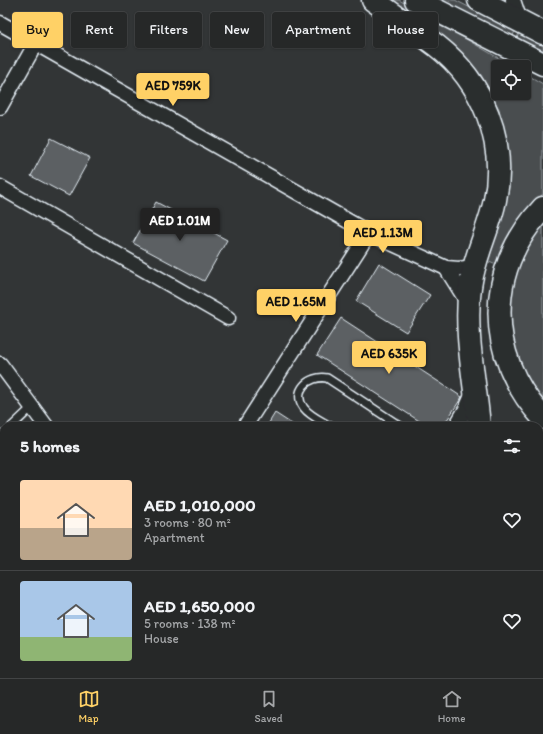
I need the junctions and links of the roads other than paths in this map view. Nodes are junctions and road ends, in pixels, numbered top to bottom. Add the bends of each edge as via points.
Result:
1 (373, 0) edge
2 (416, 0) edge
3 (479, 0) edge
4 (513, 0) edge
5 (440, 13) junction
6 (0, 23) edge
7 (533, 26) edge
8 (12, 30) edge
9 (33, 48) edge
10 (45, 48) edge
11 (510, 60) edge
12 (543, 64) edge
13 (531, 72) edge
14 (543, 79) edge
15 (0, 107) edge
16 (0, 187) edge
17 (543, 208) edge
18 (369, 233) junction
19 (473, 267) junction
20 (446, 268) junction
21 (469, 304) junction
22 (228, 318) dead end
23 (0, 364) edge
24 (475, 387) junction
25 (32, 407) junction
26 (543, 418) edge
27 (16, 422) edge
28 (43, 422) edge
29 (248, 422) edge
30 (324, 422) edge
31 (394, 422) edge
32 (458, 422) edge
33 (479, 422) edge

1 - 19 main road via 449,56 476,89 487,112 496,148 497,186 492,210
2 - 5 main road
3 - 7 main road
4 - 7 street
5 - 11 main road via 469,35
5 - 12 main road
6 - 8 street
9 - 15 street
10 - 18 street
13 - 14 main road
16 - 22 street
17 - 26 main road via 523,231 513,250 504,276 499,309 502,341 512,372 527,398
18 - 20 street
18 - 29 street
19 - 20 street
19 - 21 main road
20 - 21 street
21 - 24 main road
23 - 25 street
24 - 32 street
24 - 33 main road
25 - 27 lane
25 - 28 street
30 - 31 lane via 302,404 301,391 304,385 314,378 327,378

